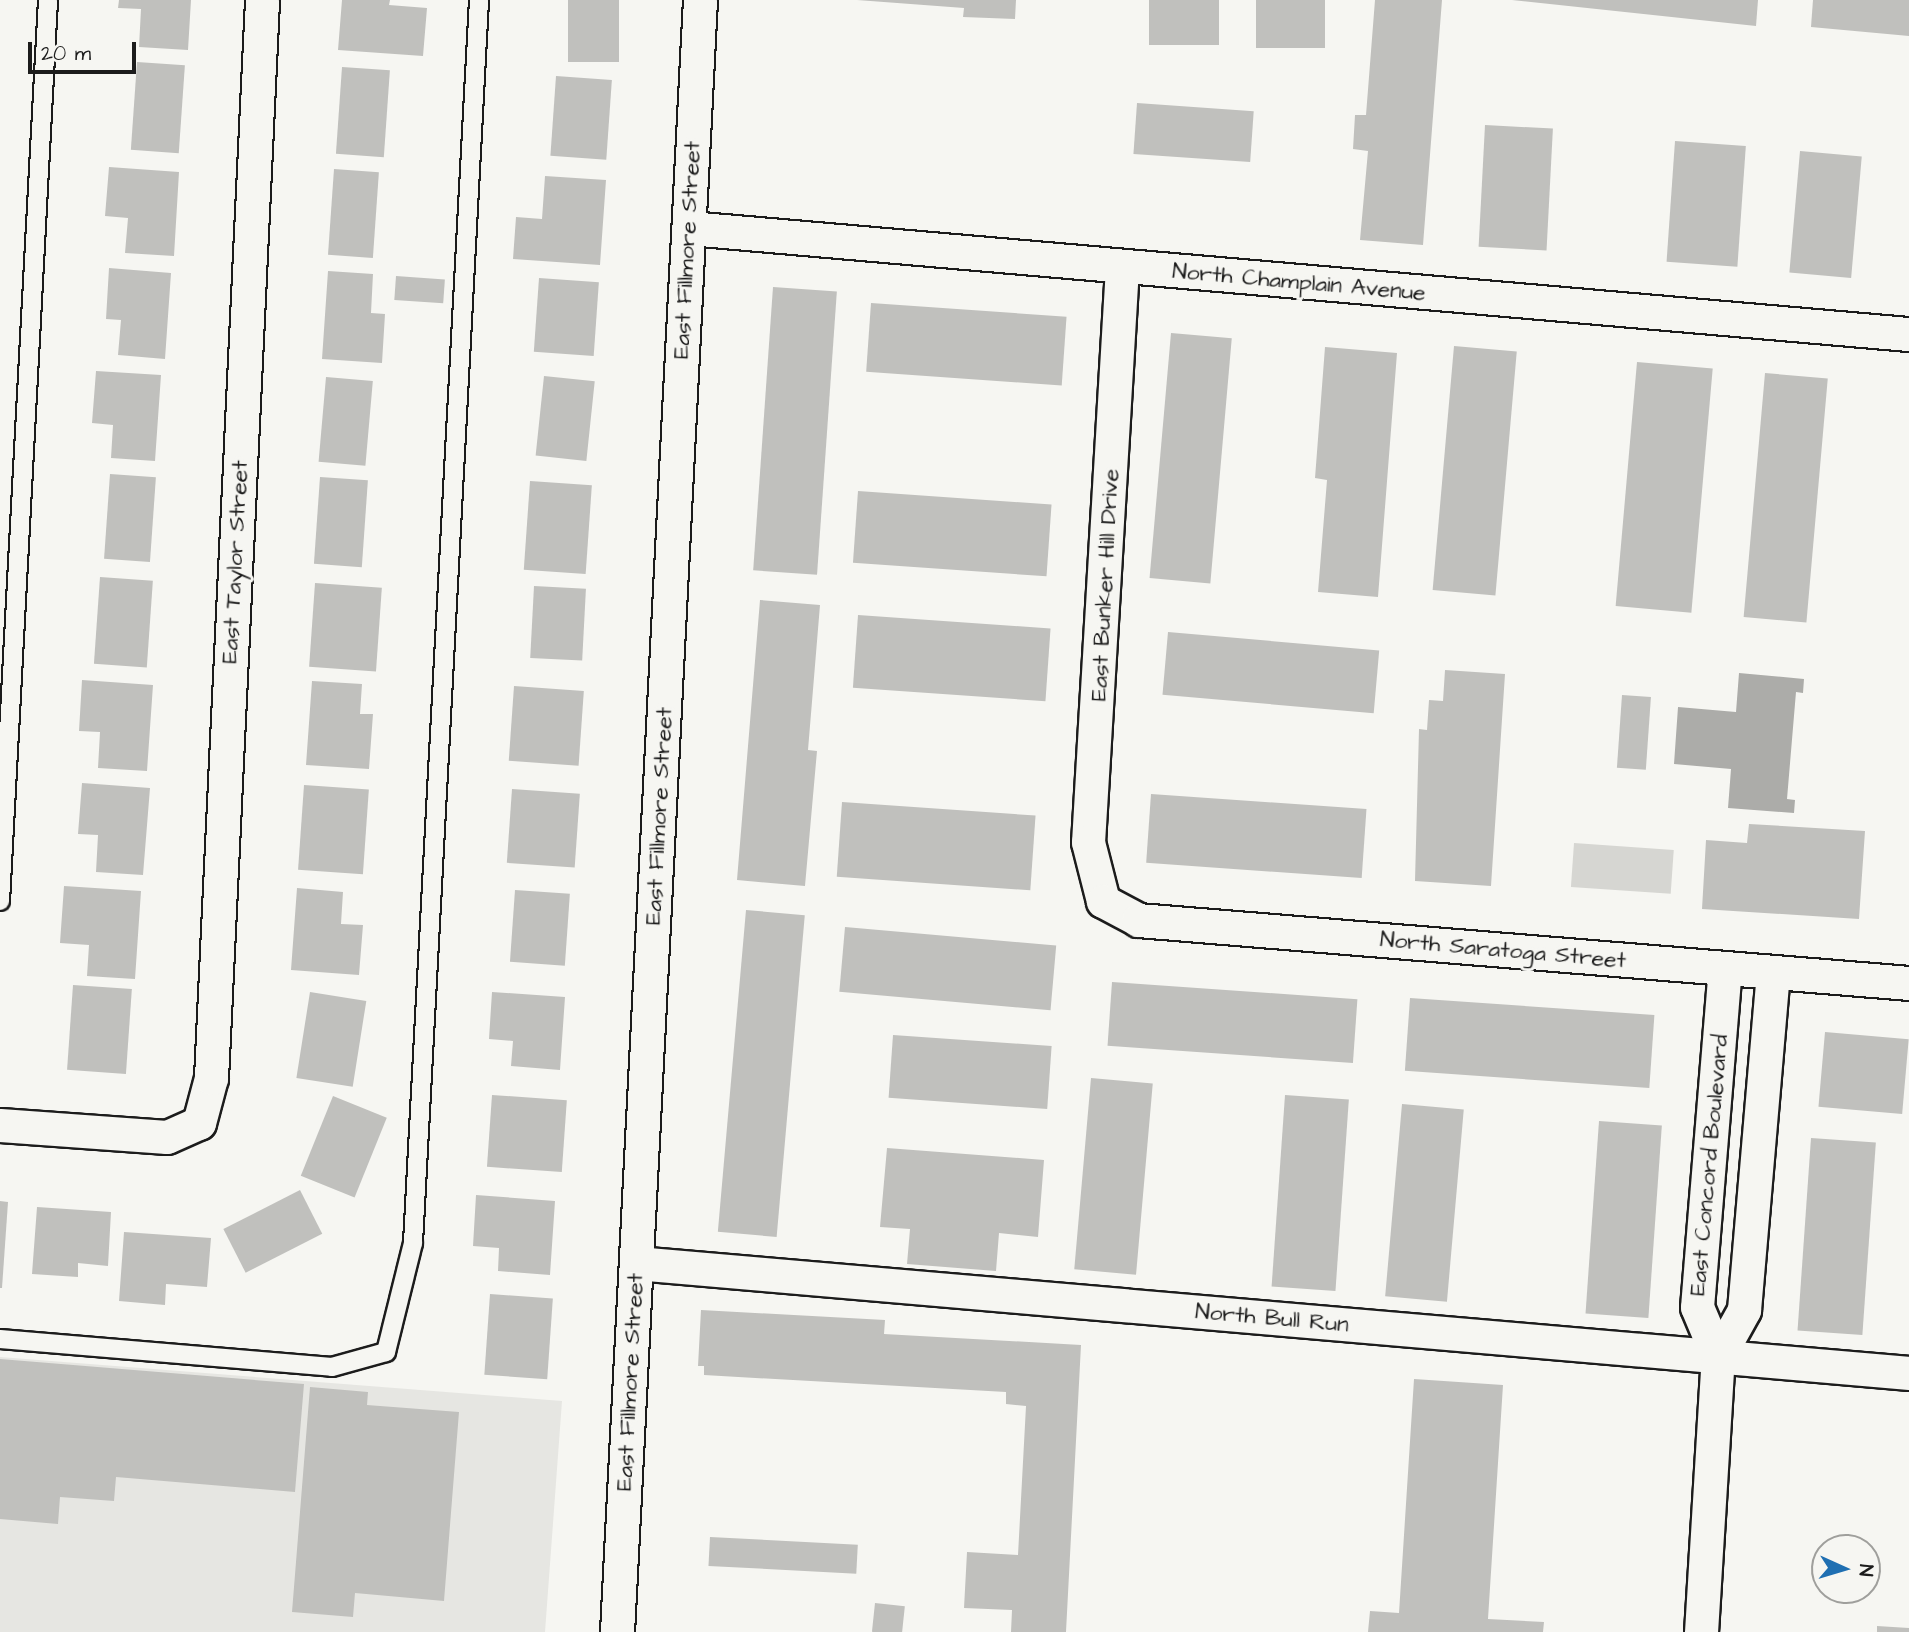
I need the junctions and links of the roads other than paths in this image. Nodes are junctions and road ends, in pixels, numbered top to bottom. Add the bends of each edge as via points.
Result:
1 (48, 0) edge
2 (262, 0) edge
3 (479, 0) edge
4 (700, 0) edge
5 (689, 228) junction
6 (1122, 267) junction
7 (1909, 334) edge
8 (0, 901) edge
9 (1102, 901) joint
10 (1725, 968) junction
11 (1773, 972) junction
12 (1909, 983) edge
13 (0, 1125) edge
14 (636, 1263) junction
15 (0, 1339) edge
16 (1718, 1357) junction
17 (1909, 1373) edge
18 (617, 1632) edge
19 (1701, 1632) edge

1 - 8 lane
2 - 13 street, East Taylor Street via 211,1078 199,1123 167,1137
3 - 15 lane via 413,1243 386,1352 332,1367
4 - 5 street, East Fillmore Street
5 - 6 street, North Champlain Avenue
5 - 14 street, East Fillmore Street
6 - 7 street, North Champlain Avenue
6 - 9 street, East Bunker Hill Drive via 1087,842
9 - 10 street, North Saratoga Street via 1138,920
10 - 11 street, North Saratoga Street
10 - 16 street, East Concord Boulevard via 1697,1307
11 - 12 street, North Saratoga Street
11 - 16 street, East Concord Boulevard via 1744,1310
14 - 16 street, North Bull Run
14 - 18 street, East Fillmore Street
16 - 17 street, North Bull Run
16 - 19 street, East Concord Boulevard

